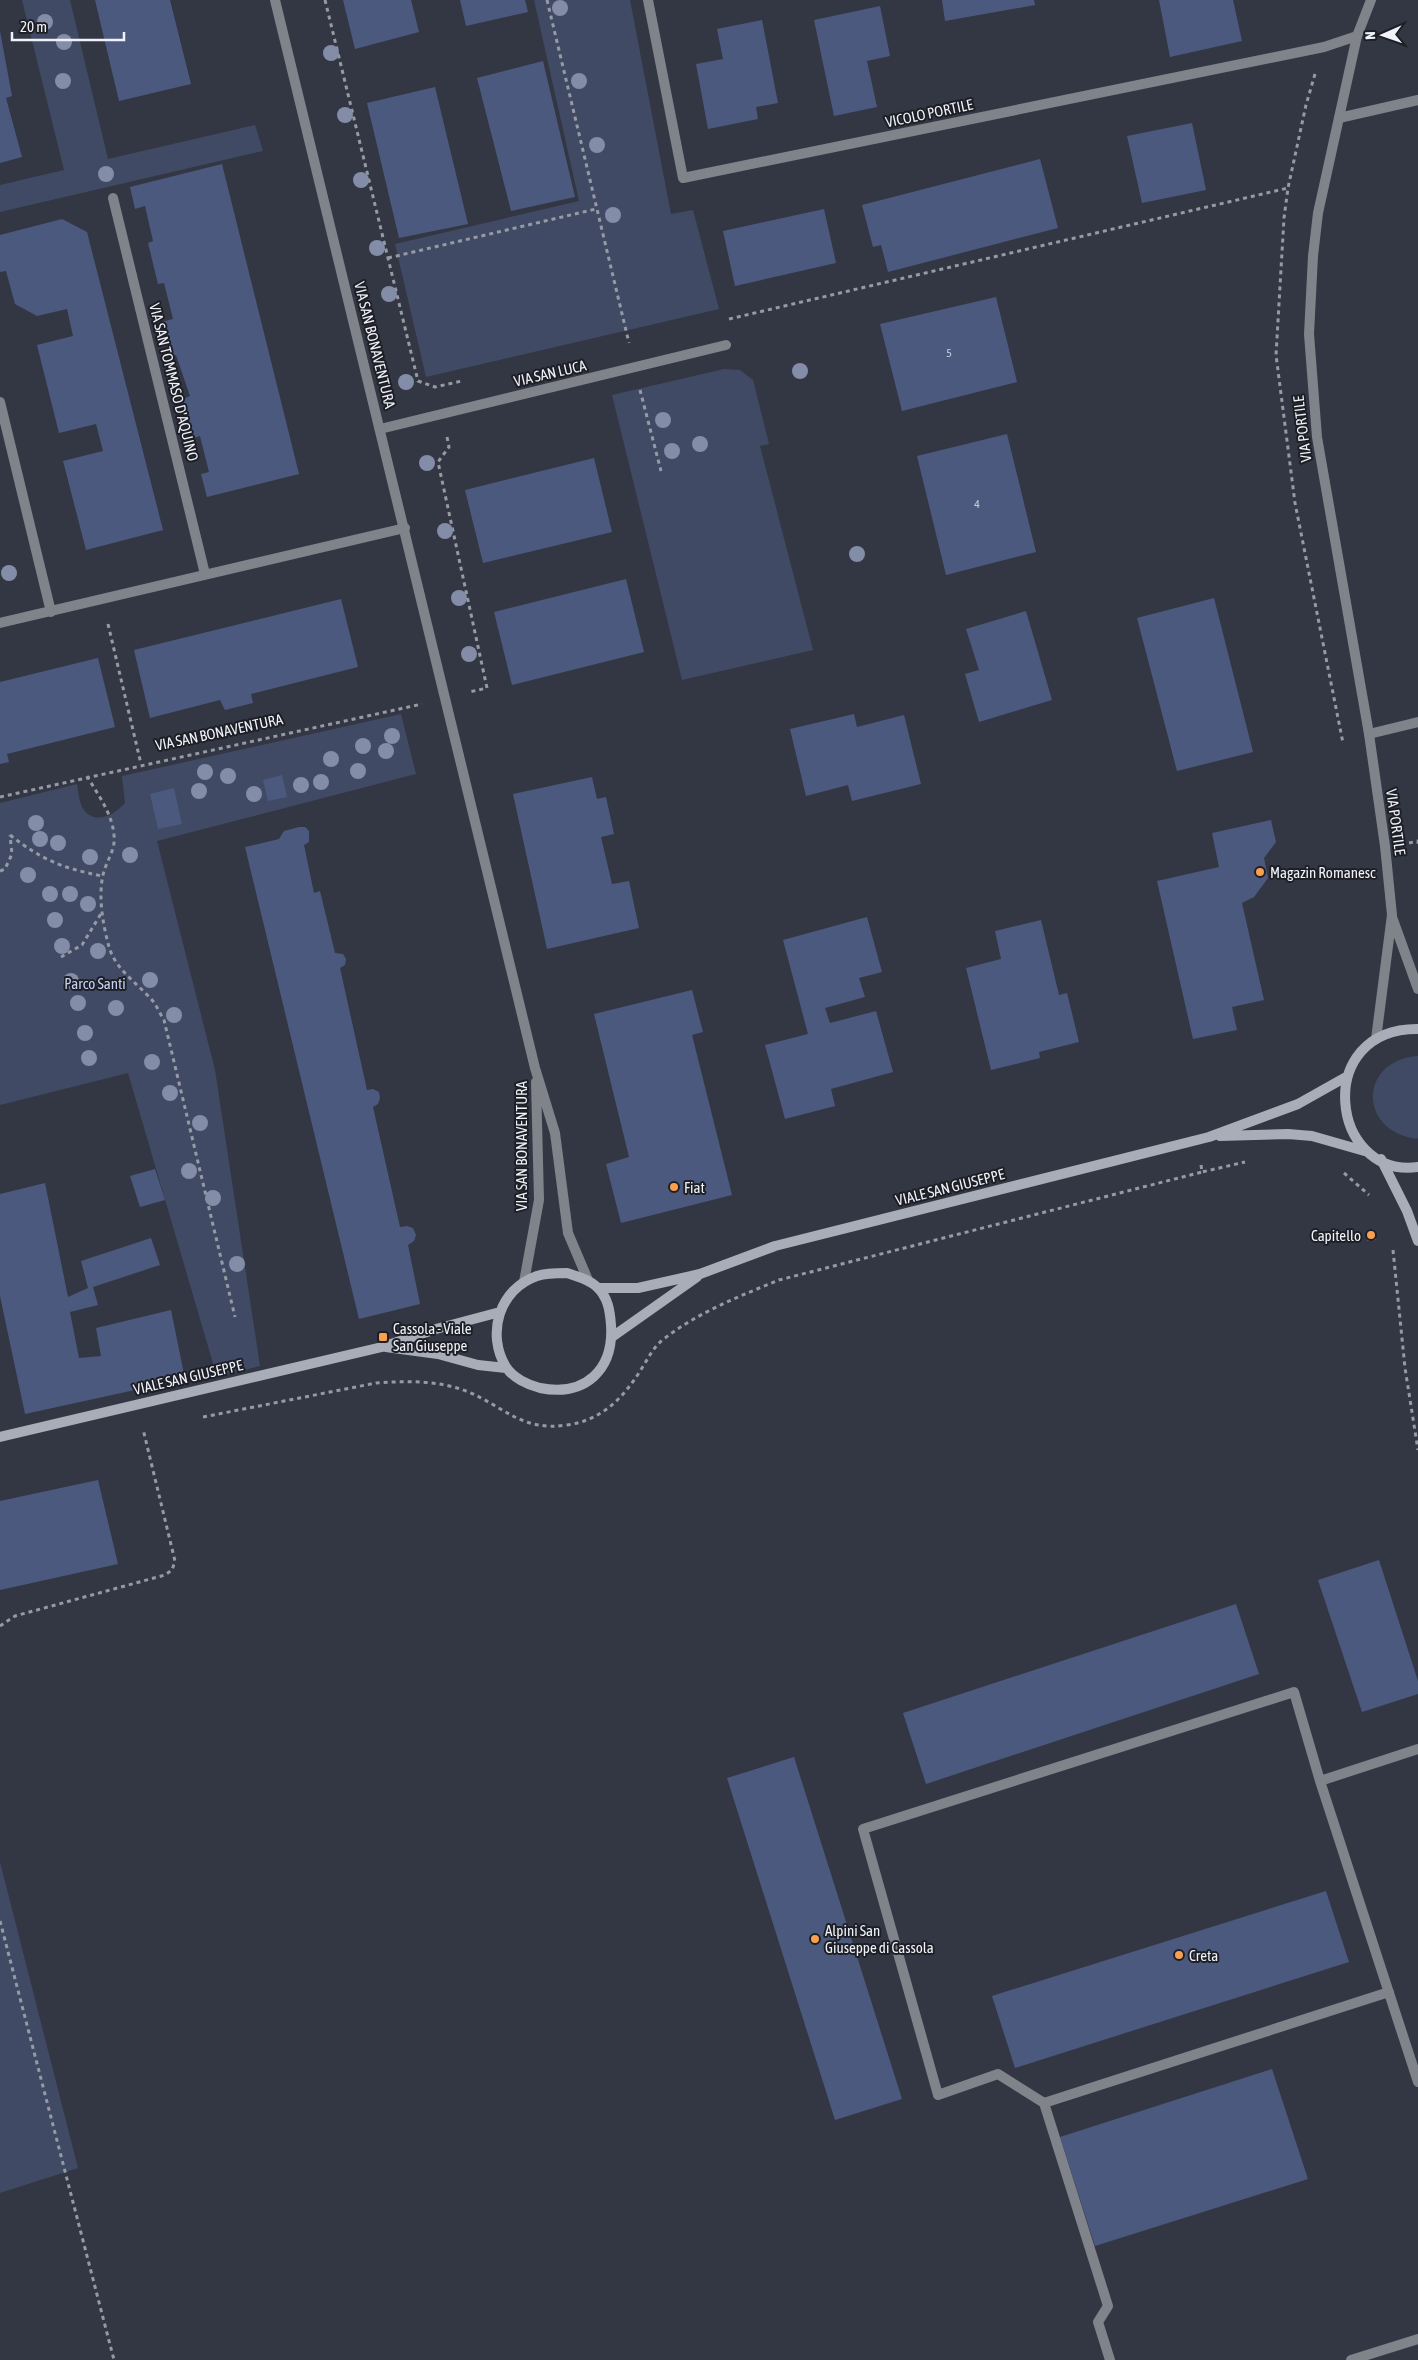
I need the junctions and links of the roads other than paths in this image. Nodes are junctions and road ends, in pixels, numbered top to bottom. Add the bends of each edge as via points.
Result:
1 (275, 0) edge
2 (648, 0) edge
3 (1371, 0) edge
4 (1357, 36) junction
5 (1418, 100) edge
6 (1339, 118) junction
7 (113, 198) dead end
8 (726, 345) dead end
9 (0, 402) edge
10 (380, 429) junction
11 (405, 528) junction
12 (205, 574) junction
13 (50, 612) junction
14 (0, 622) edge
15 (1418, 722) edge
16 (1369, 734) junction
17 (1392, 915) junction
18 (1418, 989) edge
19 (1418, 1029) edge
20 (1376, 1039) junction
21 (535, 1068) junction
22 (1346, 1077) junction
23 (1209, 1137) junction
24 (1368, 1152) junction
25 (1381, 1159) junction
26 (1418, 1166) edge
27 (1418, 1241) edge
28 (700, 1274) junction
29 (588, 1280) junction
30 (524, 1282) junction
31 (598, 1288) junction
32 (500, 1312) junction
33 (612, 1336) junction
34 (382, 1347) junction
35 (506, 1368) junction
36 (0, 1437) edge
37 (1418, 1749) edge
38 (1320, 1781) junction
39 (1388, 1992) junction
40 (1418, 2082) edge
41 (1044, 2103) junction
42 (1418, 2339) edge
43 (1110, 2360) edge
44 (1351, 2360) edge

1 - 10 street, VIA SAN BONAVENTURA
2 - 4 street, VICOLO PORTILE via 683,178 1324,47
3 - 4 street, VIA PORTILE
4 - 6 street, VIA PORTILE
5 - 6 street
6 - 16 street, VIA PORTILE via 1318,213 1309,334 1317,437
7 - 12 street, VIA SAN TOMMASO D'AQUINO
8 - 10 street, VIA SAN LUCA
9 - 13 street
10 - 11 street, VIA SAN BONAVENTURA
11 - 12 street
11 - 21 street, VIA SAN BONAVENTURA
12 - 13 street
13 - 14 street
15 - 16 street
16 - 17 street, VIA PORTILE
17 - 18 street, VIA PORTILE
17 - 20 street, VIA PORTILE
19 - 20 main road via 1396,1031
20 - 22 main road via 1363,1049
21 - 29 street, VIA SAN BONAVENTURA via 555,1133 568,1233
21 - 30 street, VIA SAN BONAVENTURA via 539,1200
22 - 23 main road, VIALE SAN GIUSEPPE via 1298,1104
22 - 24 main road via 1344,1108 1349,1124
23 - 24 main road, VIALE SAN GIUSEPPE via 1304,1136
23 - 28 main road, VIALE SAN GIUSEPPE via 775,1246
24 - 25 main road
25 - 26 main road via 1396,1166
25 - 27 main road
28 - 31 main road, VIALE SAN GIUSEPPE via 638,1288
28 - 33 main road, VIALE SAN GIUSEPPE
29 - 30 main road, VIALE SAN GIUSEPPE via 567,1273 553,1273
29 - 31 main road, VIALE SAN GIUSEPPE
30 - 32 main road, VIALE SAN GIUSEPPE via 515,1288
31 - 33 main road, VIALE SAN GIUSEPPE via 607,1300
32 - 34 main road, VIALE SAN GIUSEPPE
32 - 35 main road, VIALE SAN GIUSEPPE via 497,1346
33 - 35 main road, VIALE SAN GIUSEPPE via 611,1351 604,1365 583,1385 551,1390 536,1387 516,1378
34 - 35 main road, VIALE SAN GIUSEPPE
34 - 36 main road, VIALE SAN GIUSEPPE
37 - 38 street
38 - 39 street
38 - 41 street via 1294,1692 863,1829 938,2095 998,2074
39 - 40 street
39 - 41 street
41 - 43 street via 1108,2306 1098,2322
42 - 44 street

